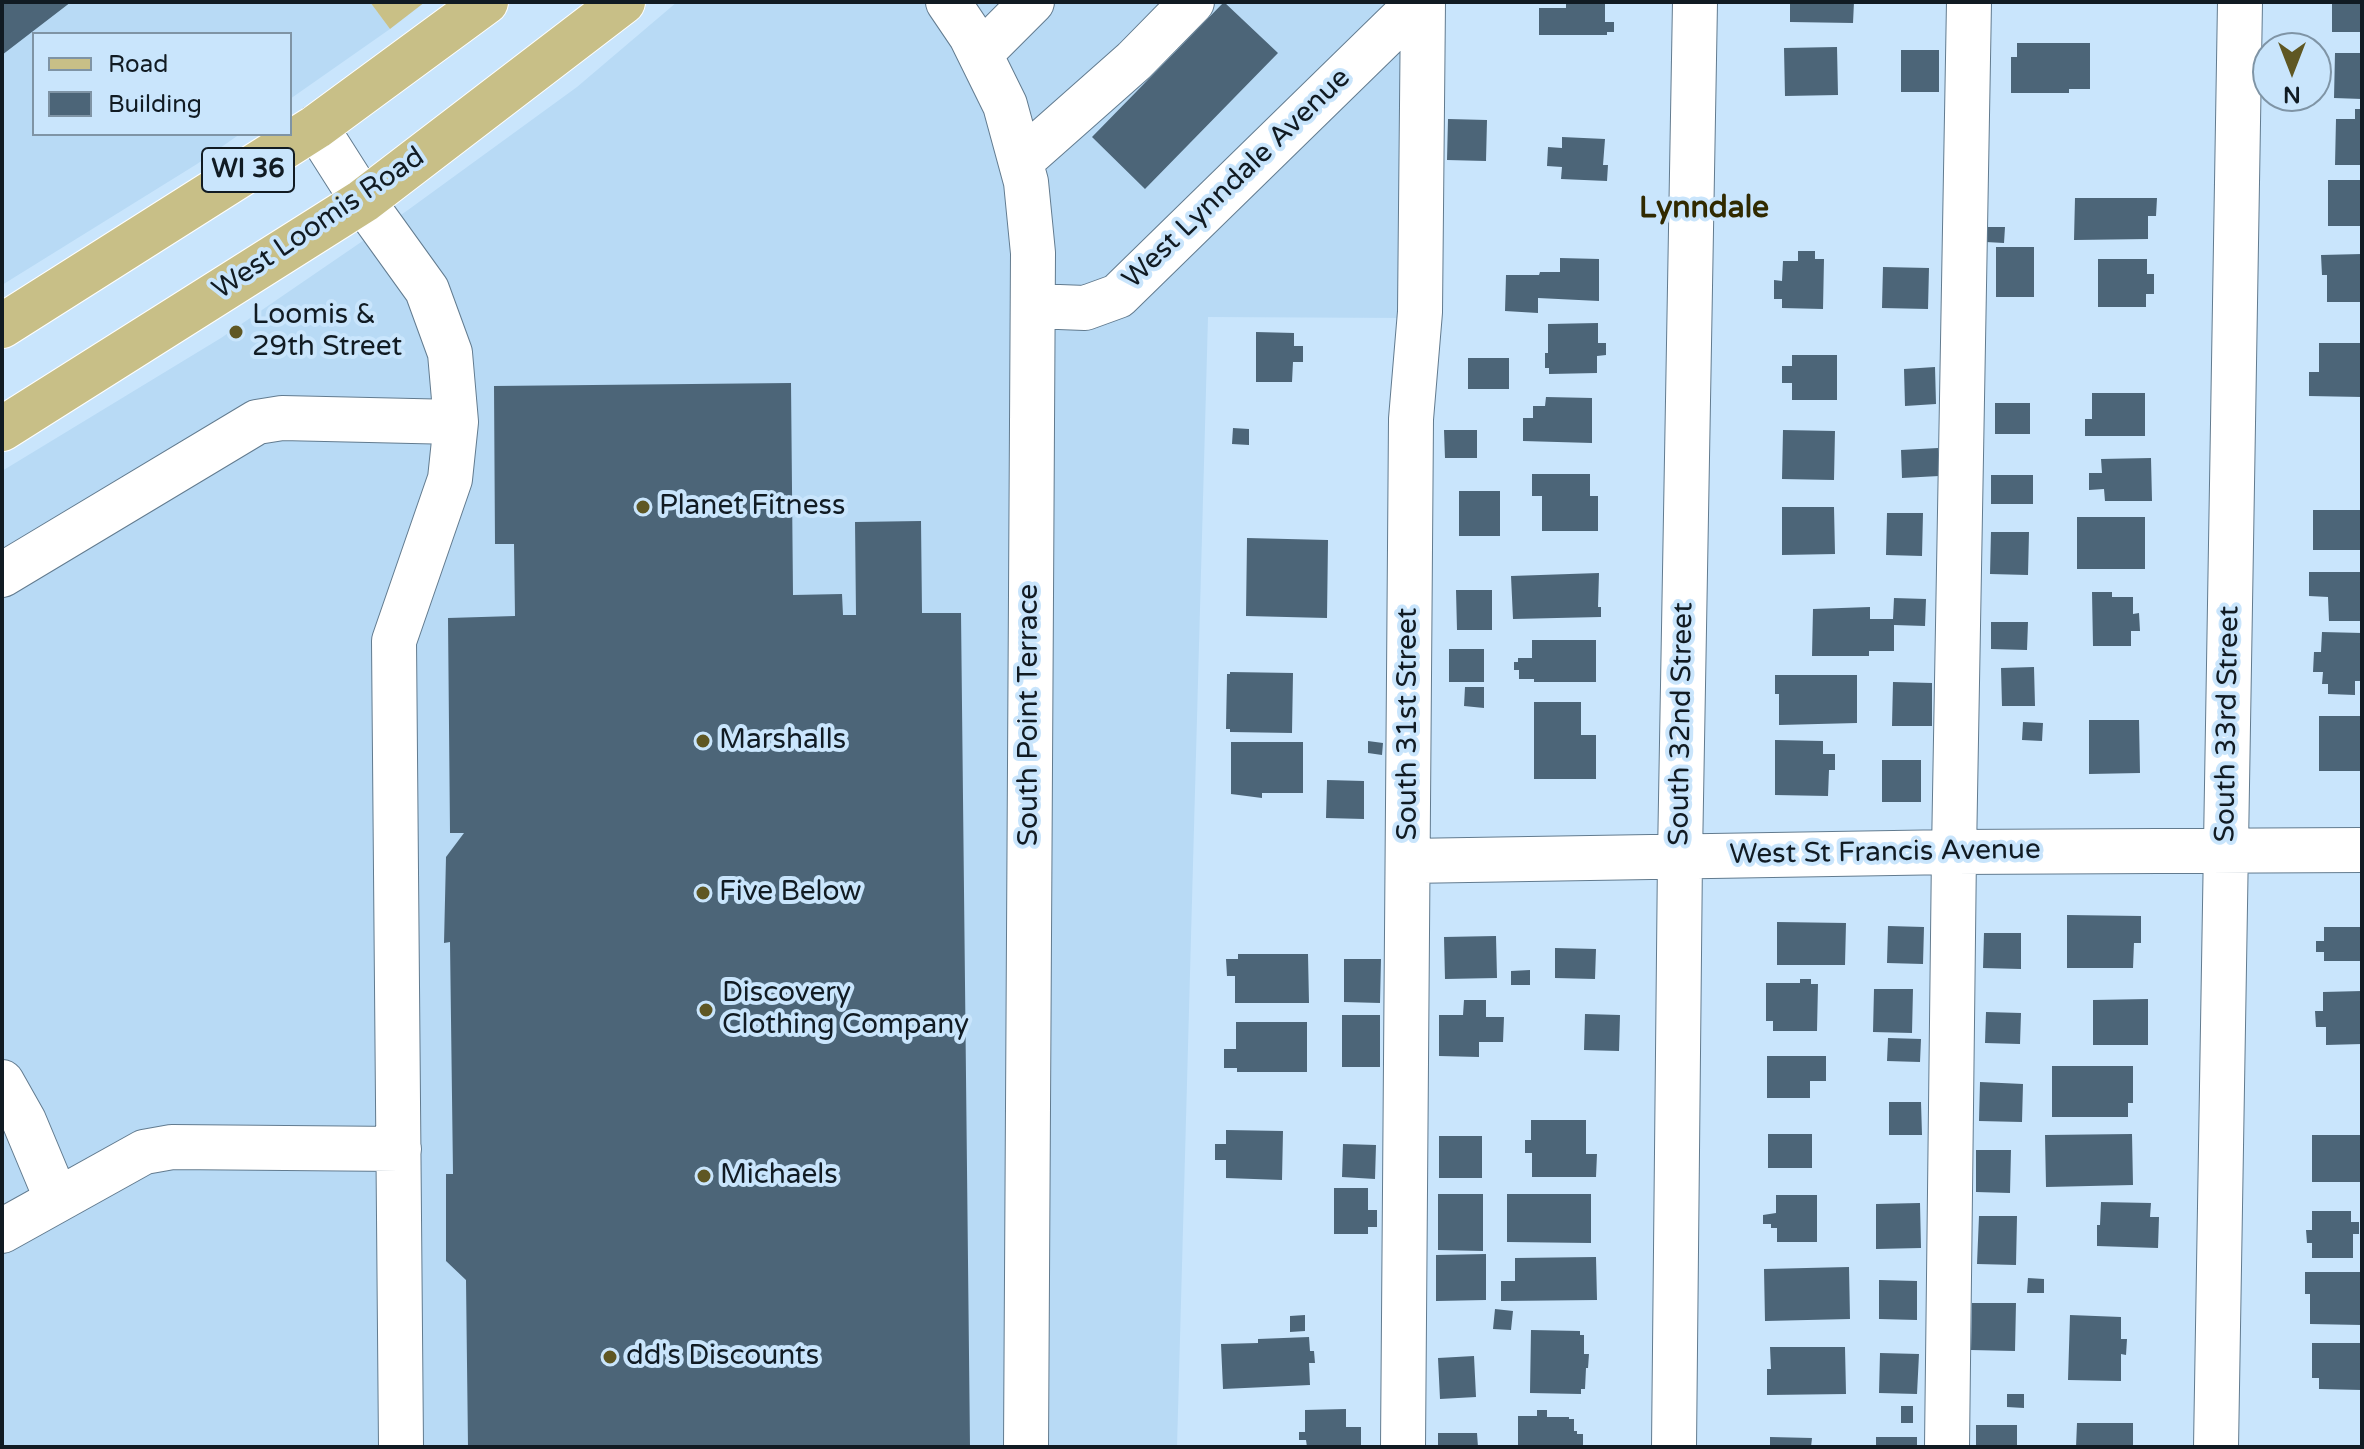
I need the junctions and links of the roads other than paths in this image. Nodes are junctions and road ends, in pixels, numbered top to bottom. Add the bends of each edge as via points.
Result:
1 (486, 2) edge
2 (623, 2) edge
3 (948, 2) edge
4 (1032, 2) edge
5 (1192, 2) edge
6 (1421, 2) edge
7 (1695, 2) edge
8 (1969, 2) edge
9 (2240, 2) edge
10 (980, 54) junction
11 (316, 127) junction
12 (1021, 161) junction
13 (363, 201) junction
14 (1033, 306) junction
15 (3, 324) edge
16 (2, 387) edge
17 (54, 398) junction
18 (456, 422) junction
19 (2, 429) edge
20 (2, 575) edge
21 (2226, 850) junction
22 (2362, 850) edge
23 (1954, 852) junction
24 (1680, 856) junction
25 (1408, 861) junction
26 (2, 1082) edge
27 (399, 1149) junction
28 (57, 1200) junction
29 (2, 1231) edge
30 (401, 1447) edge
31 (1026, 1447) edge
32 (1403, 1447) edge
33 (1674, 1447) edge
34 (1947, 1447) edge
35 (2216, 1447) edge

1 - 11 main road, WI 36
2 - 13 main road, West Loomis Road
3 - 10 street, South Point Terrace
4 - 10 street
5 - 12 street
6 - 14 street, West Lynndale Avenue via 1118,296 1085,308
6 - 25 street, South 31st Street
7 - 24 street, South 32nd Street
8 - 23 street
9 - 21 street, South 33rd Street
10 - 12 street, South Point Terrace via 1005,105
11 - 13 street
11 - 15 main road, WI 36
12 - 14 street, South Point Terrace via 1033,253
13 - 17 main road, West Loomis Road
13 - 18 street via 427,290 450,353
14 - 31 street, South Point Terrace
16 - 17 main road
17 - 19 main road, West Loomis Road
18 - 20 street via 257,422
18 - 27 street via 450,479 394,641
21 - 22 street, West St Francis Avenue
21 - 23 street, West St Francis Avenue
21 - 35 street, South 33rd Street
23 - 24 street, West St Francis Avenue
23 - 34 street
24 - 25 street, West St Francis Avenue
24 - 33 street, South 32nd Street
25 - 32 street, South 31st Street
26 - 28 street
27 - 28 street via 172,1147 144,1152
27 - 30 street
28 - 29 street

